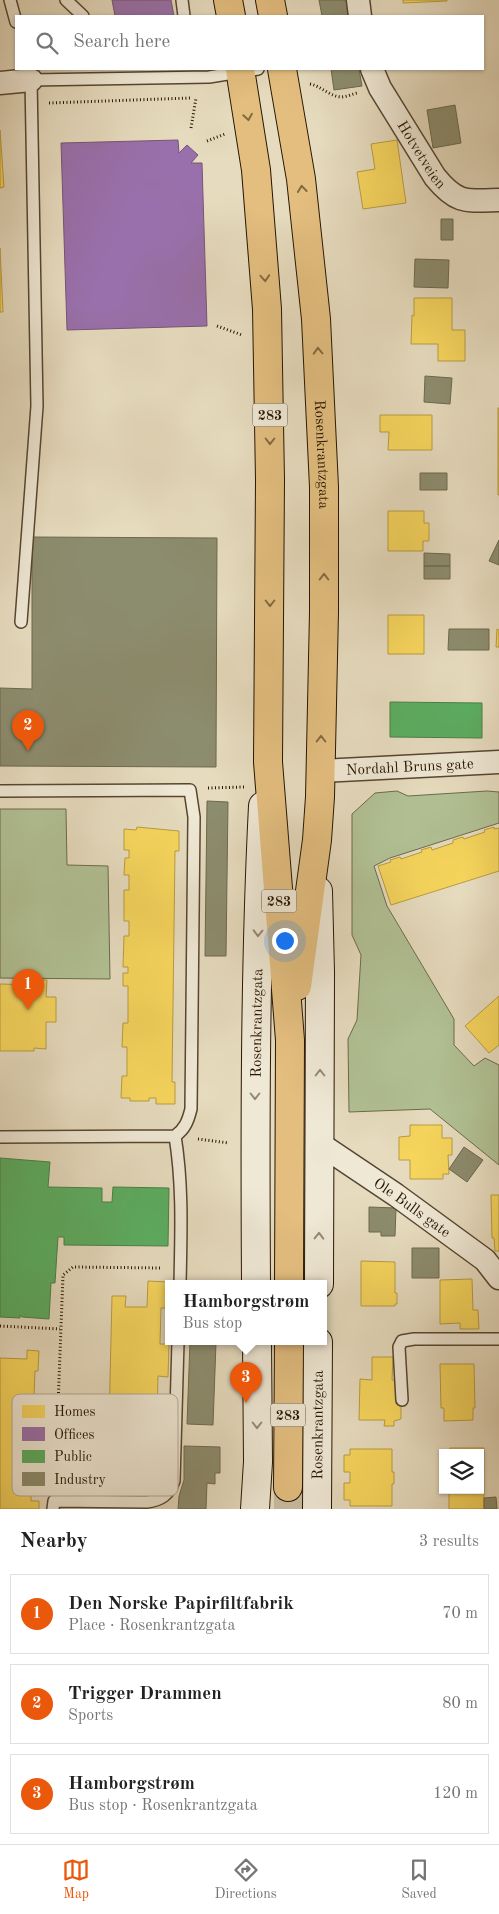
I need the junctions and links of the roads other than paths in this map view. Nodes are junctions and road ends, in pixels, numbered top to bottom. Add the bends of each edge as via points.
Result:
1 (12, 0) edge
2 (66, 0) edge
3 (182, 0) edge
4 (228, 0) edge
5 (270, 0) edge
6 (358, 0) edge
7 (82, 15) edge
8 (184, 15) edge
9 (231, 15) edge
10 (273, 15) edge
11 (360, 15) edge
12 (15, 16) edge
13 (246, 70) edge
14 (30, 75) edge
15 (294, 76) edge
16 (376, 79) edge
17 (0, 82) edge
18 (499, 200) edge
19 (21, 622) dead end
20 (268, 762) junction
21 (499, 762) edge
22 (321, 771) junction
23 (0, 791) edge
24 (317, 840) junction
25 (290, 1040) junction
26 (175, 1136) junction
27 (0, 1137) edge
28 (320, 1144) junction
29 (499, 1278) edge
30 (180, 1280) edge
31 (256, 1280) edge
32 (289, 1280) edge
33 (319, 1280) edge
34 (499, 1339) edge
35 (178, 1345) edge
36 (257, 1345) edge
37 (289, 1345) edge
38 (318, 1345) edge
39 (177, 1394) edge
40 (402, 1400) dead end
41 (288, 1487) tunnel mouth
42 (163, 1496) edge
43 (53, 1505) edge
44 (255, 1509) edge
45 (317, 1509) edge

1 - 12 lane
2 - 7 lane
3 - 8 lane
4 - 9 main road
5 - 10 main road
6 - 11 street
13 - 14 lane via 209,77
13 -> 20 main road, Rosenkrantzgata / 283 via 262,237 269,365
14 - 17 street
14 - 19 lane via 37,406
22 -> 15 main road, Rosenkrantzgata / 283 via 324,487 316,319
16 - 18 street, Hotvetveien via 445,190 455,198 468,201
20 - 25 main road, Rosenkrantzgata / 283
20 -> 31 street, Rosenkrantzgata via 259,874
21 - 22 street, Nordahl Bruns gate
22 - 24 main road, Rosenkrantzgata / 283
23 - 26 lane via 190,790 194,817 191,1109 188,1122
24 - 25 main road, Rosenkrantzgata / 283
28 -> 24 street, Rosenkrantzgata
25 - 32 main road, Rosenkrantzgata / 283
26 - 27 lane
26 - 30 lane via 180,1166
28 - 29 street, Ole Bulls gate via 485,1260
33 -> 28 street, Rosenkrantzgata
34 - 40 lane via 402,1341 399,1346
35 - 39 lane
36 -> 44 street
37 - 41 main road, Rosenkrantzgata / 283
38 - 45 street, Rosenkrantzgata
42 - 43 lane via 148,1502

